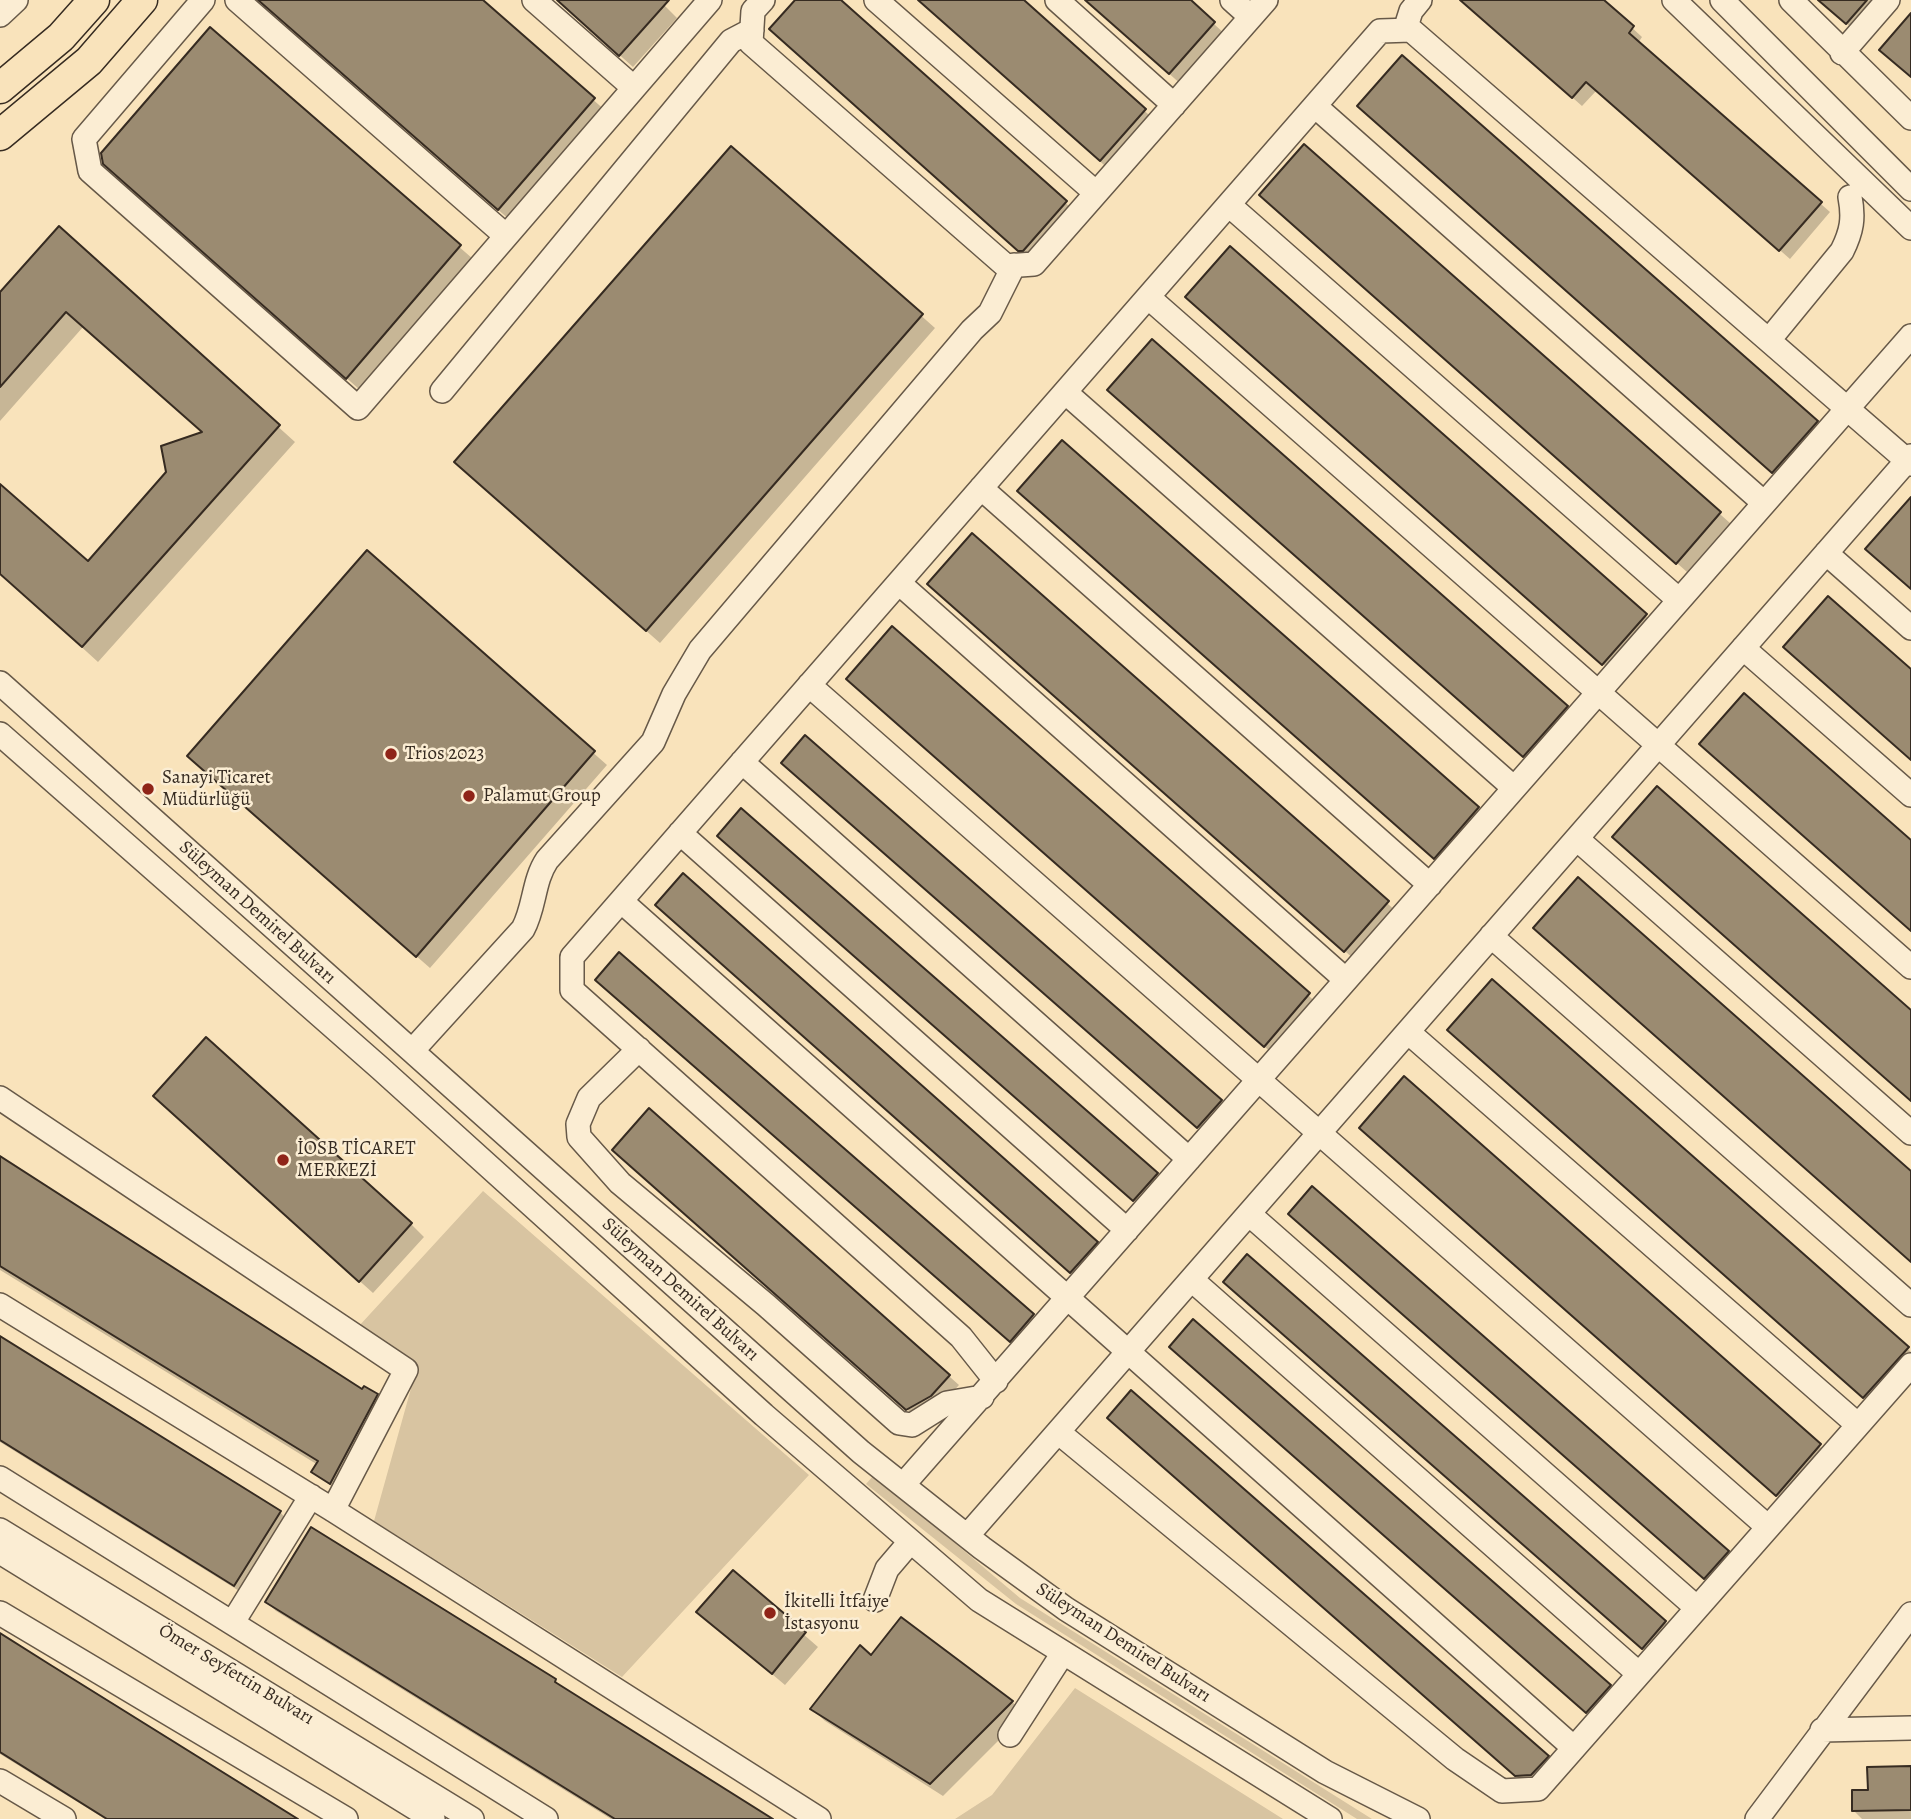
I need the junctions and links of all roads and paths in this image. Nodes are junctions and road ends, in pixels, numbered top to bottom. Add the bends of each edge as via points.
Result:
1 (16, 0) edge
2 (94, 0) edge
3 (142, 0) edge
4 (203, 0) edge
5 (237, 0) edge
6 (534, 0) edge
7 (763, 0) edge
8 (876, 0) edge
9 (1057, 0) edge
10 (1232, 0) edge
11 (1420, 0) edge
12 (1674, 0) edge
13 (1722, 0) edge
14 (1791, 0) edge
15 (1888, 0) edge
16 (709, 1) edge
17 (1259, 8) edge
18 (0, 15) edge
19 (752, 30) junction
20 (1405, 30) junction
21 (1842, 53) junction
22 (0, 88) edge
23 (634, 88) junction
24 (1174, 105) junction
25 (1315, 106) junction
26 (1908, 109) edge
27 (0, 135) edge
28 (1911, 189) edge
29 (1096, 193) junction
30 (1850, 197) dead end
31 (1228, 205) junction
32 (1911, 228) edge
33 (505, 235) junction
34 (1014, 265) junction
35 (1148, 297) junction
36 (1911, 336) edge
37 (1769, 340) junction
38 (442, 391) dead end
39 (1065, 392) junction
40 (1847, 409) junction
41 (1910, 460) edge
42 (981, 488) junction
43 (1764, 503) junction
44 (1826, 553) junction
45 (898, 583) junction
46 (1679, 600) junction
47 (1911, 628) edge
48 (1743, 648) junction
49 (0, 684) edge
50 (809, 685) junction
51 (1598, 692) junction
52 (0, 734) edge
53 (1658, 745) junction
54 (742, 762) junction
55 (1514, 788) junction
56 (1911, 795) edge
57 (680, 833) junction
58 (1577, 839) junction
59 (1430, 885) junction
60 (621, 901) junction
61 (1491, 936) junction
62 (1911, 967) edge
63 (1346, 980) junction
64 (1408, 1032) junction
65 (639, 1049) junction
66 (412, 1051) junction
67 (1259, 1080) junction
68 (0, 1098) edge
69 (1320, 1133) junction
70 (1911, 1133) edge
71 (1189, 1159) junction
72 (1249, 1214) junction
73 (1127, 1230) junction
74 (1192, 1280) junction
75 (1067, 1298) junction
76 (0, 1305) edge
77 (1911, 1305) edge
78 (1128, 1352) junction
79 (1911, 1365) edge
80 (989, 1389) junction
81 (1858, 1425) junction
82 (1058, 1432) junction
83 (0, 1478) edge
84 (903, 1485) junction
85 (311, 1496) junction
86 (333, 1510) junction
87 (1768, 1527) junction
88 (0, 1530) edge
89 (967, 1536) junction
90 (911, 1542) junction
91 (0, 1552) edge
92 (875, 1600) dead end
93 (1697, 1608) junction
94 (0, 1613) edge
95 (1911, 1614) edge
96 (233, 1622) junction
97 (1063, 1653) junction
98 (1639, 1674) junction
99 (1911, 1728) edge
100 (1822, 1730) junction
101 (1010, 1735) dead end
102 (1574, 1748) junction
103 (0, 1781) edge
104 (1785, 1783) junction
105 (64, 1819) edge
106 (346, 1819) edge
107 (433, 1819) edge
108 (472, 1819) edge
109 (546, 1819) edge
110 (819, 1819) edge
111 (1330, 1819) edge
112 (1418, 1819) edge
113 (1757, 1819) edge
114 (1776, 1819) edge

1 - 18 street
2 - 22 main road via 61,37
3 - 27 main road via 89,61
4 - 33 street via 84,139 90,171 358,408
5 - 33 street
6 - 23 street
7 - 19 street via 753,11
8 - 29 street
9 - 24 street
10 - 17 street
11 - 20 street
12 - 32 street
13 - 28 street
14 - 21 street
15 - 21 street
16 - 23 street
17 - 24 street
19 - 34 street via 751,43 1006,266
19 - 38 street via 731,41
20 - 25 street via 1380,31
20 - 37 street via 1411,30
21 - 26 street
23 - 33 street
24 - 29 street
25 - 31 street
25 - 43 street
29 - 34 street via 1034,264
30 - 37 street via 1851,234 1843,250
31 - 35 street
31 - 46 street
34 - 66 street via 990,313 700,650 653,743 541,869 523,929
35 - 39 street
35 - 51 street
36 - 40 street
37 - 40 street
39 - 42 street
39 - 55 street
40 - 41 street
40 - 43 street
41 - 44 street
42 - 45 street
42 - 59 street
43 - 46 street
44 - 47 street
44 - 48 street
45 - 50 street
45 - 63 street
46 - 51 street
48 - 53 street
48 - 56 street
49 - 66 street, Süleyman Demirel Bulvarı
50 - 54 street
50 - 67 street
51 - 53 street
51 - 55 street
52 - 90 street, Süleyman Demirel Bulvarı
53 - 58 street
53 - 62 street
54 - 57 street
54 - 71 street
55 - 59 street
57 - 60 street
57 - 73 street
58 - 61 street
58 - 70 street
59 - 63 street
60 - 65 street via 572,957 572,990
60 - 75 street
61 - 64 street
61 - 77 street
63 - 67 street
64 - 69 street
64 - 81 street
65 - 80 street via 961,1336
65 - 80 street via 589,1098 578,1124 579,1138 620,1183 898,1423 912,1425 947,1403
66 - 84 street, Süleyman Demirel Bulvarı
67 - 69 street
67 - 71 street
68 - 86 street via 405,1370
69 - 72 street
69 - 87 street
71 - 73 street
72 - 74 street
72 - 93 street
73 - 75 street
74 - 78 street
74 - 98 street
75 - 78 street
75 - 80 street
76 - 85 street
78 - 82 street
78 - 102 street
79 - 81 street
80 - 84 street
81 - 87 street
82 - 89 street
82 - 102 street via 1455,1759 1502,1791 1538,1789
83 - 96 street
84 - 89 street, Süleyman Demirel Bulvarı
85 - 86 street
85 - 96 street
86 - 110 street
87 - 93 street
88 - 108 street, Ömer Seyfettin Bulvarı
89 - 112 street, Süleyman Demirel Bulvarı via 1066,1609 1325,1772
90 - 92 street via 887,1569
90 - 97 street, Süleyman Demirel Bulvarı via 979,1600
91 - 107 street, Ömer Seyfettin Bulvarı
93 - 98 street
94 - 106 street
95 - 100 street
96 - 109 street
97 - 101 street
97 - 111 street, Süleyman Demirel Bulvarı
98 - 102 street
99 - 100 street
100 - 104 street
103 - 105 street
104 - 113 street
104 - 114 street

